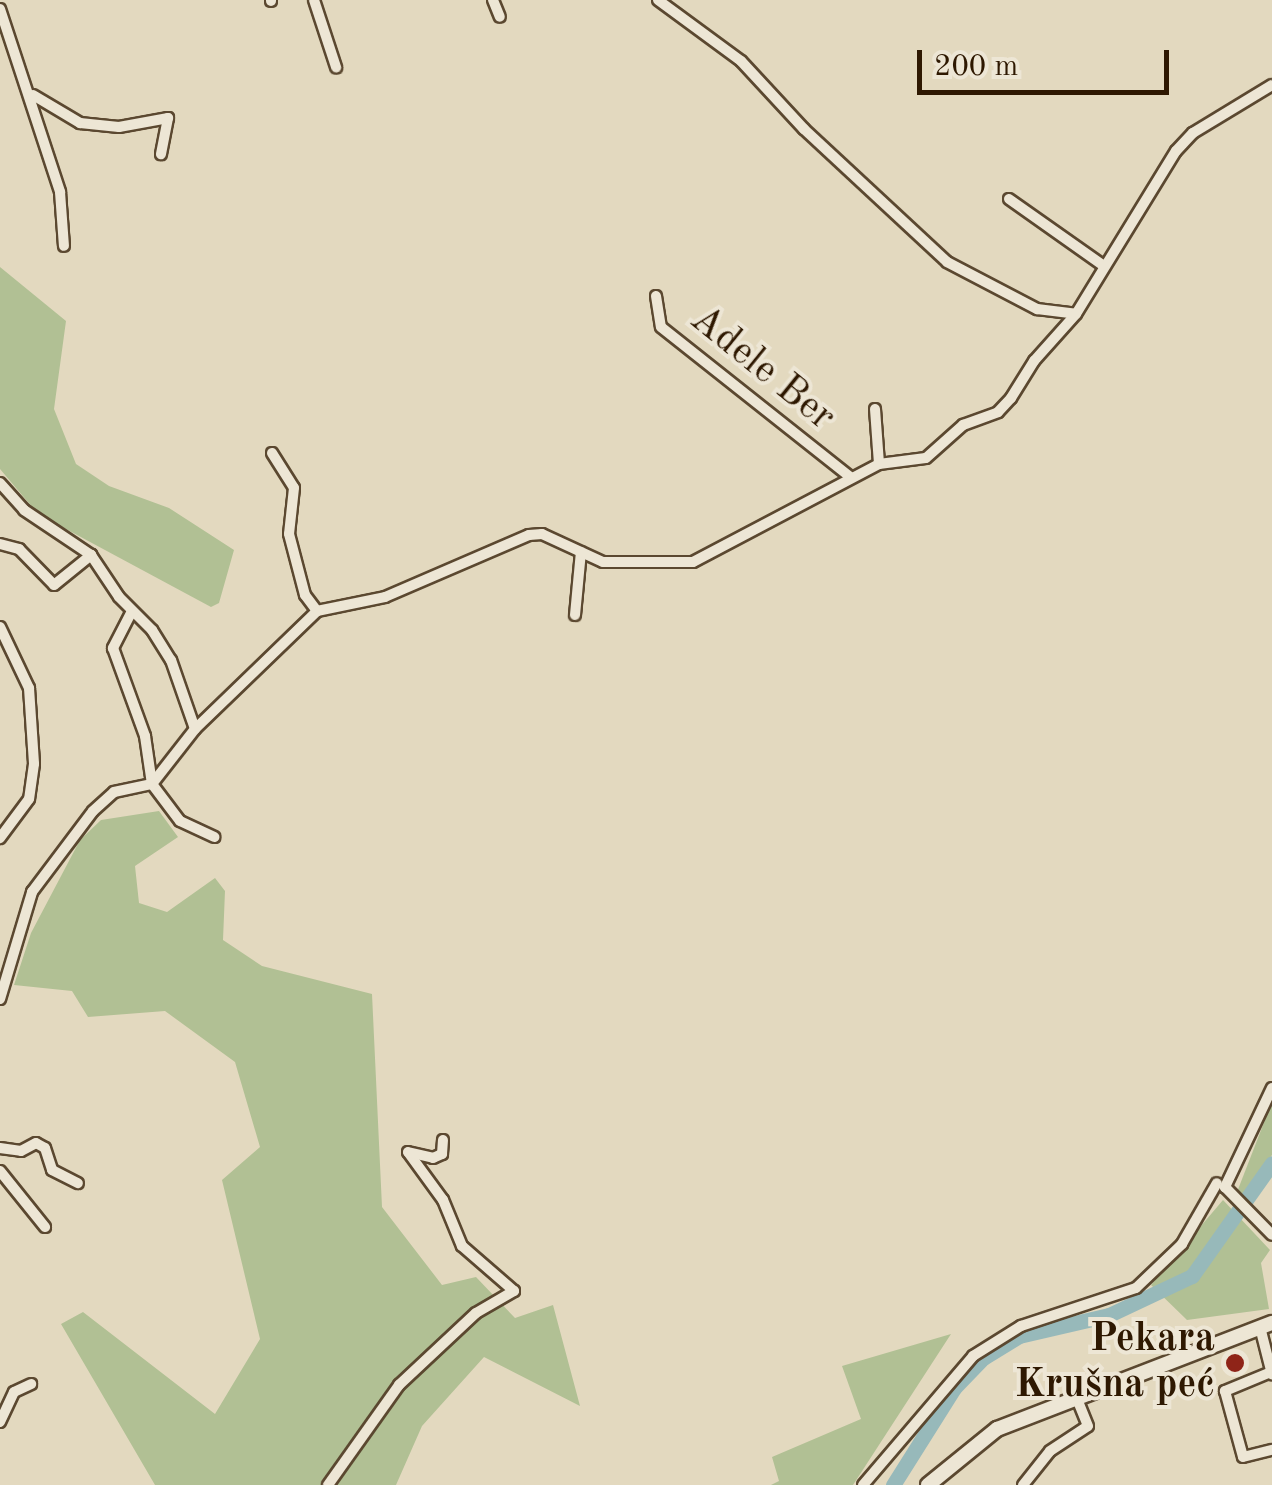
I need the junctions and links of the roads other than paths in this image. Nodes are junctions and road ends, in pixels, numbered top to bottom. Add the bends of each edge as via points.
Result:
1 (314, 0) edge
2 (493, 0) edge
3 (658, 0) edge
4 (0, 8) edge
5 (500, 17) dead end
6 (336, 66) dead end
7 (1272, 86) edge
8 (32, 94) junction
9 (162, 154) dead end
10 (1009, 199) dead end
11 (64, 246) dead end
12 (1104, 266) junction
13 (656, 296) dead end
14 (1076, 314) junction
15 (875, 409) dead end
16 (272, 453) dead end
17 (879, 464) junction
18 (850, 477) junction
19 (0, 483) edge
20 (0, 544) edge
21 (581, 552) junction
22 (91, 555) junction
23 (317, 610) junction
24 (132, 612) junction
25 (576, 615) dead end
26 (0, 626) edge
27 (196, 730) junction
28 (152, 784) junction
29 (214, 837) dead end
30 (0, 838) edge
31 (3, 995) edge
32 (1272, 1088) edge
33 (442, 1140) dead end
34 (0, 1148) edge
35 (0, 1171) edge
36 (78, 1183) dead end
37 (1224, 1187) junction
38 (45, 1227) dead end
39 (1272, 1235) edge
40 (1266, 1325) edge
41 (1272, 1373) edge
42 (31, 1384) dead end
43 (1076, 1395) junction
44 (0, 1422) edge
45 (1272, 1450) edge
46 (328, 1485) edge
47 (863, 1485) edge
48 (928, 1485) edge
49 (1023, 1485) edge

1 - 6 street
2 - 5 street
3 - 14 street via 741,61 947,262 1022,303
4 - 8 street
7 - 12 street, Adele Ber via 1184,142
8 - 9 street via 80,123 119,126 168,118
8 - 11 street via 60,192
10 - 12 street
12 - 14 street, Adele Ber
13 - 18 street, Adele Ber via 661,327
14 - 17 street, Adele Ber via 998,412 963,425 926,458
15 - 17 street, Adele Ber
16 - 23 street via 294,488 289,534 304,596
17 - 18 street, Adele Ber
18 - 21 street, Adele Ber via 693,562 632,566
19 - 22 street via 36,519
20 - 22 street via 19,549 54,586
21 - 23 street, Adele Ber via 529,535 385,596
21 - 25 street
22 - 24 street
23 - 27 street
24 - 27 street via 171,660
24 - 28 street via 113,648 145,736
26 - 30 street via 29,688 34,764 29,799
27 - 28 street
28 - 29 street via 180,822
28 - 31 street via 114,792 32,892
32 - 37 street
33 - 46 street via 442,1154 433,1158 408,1152 442,1200 462,1246 514,1291 476,1313 399,1385
34 - 36 street via 21,1151 36,1143 46,1148 52,1170
35 - 38 street
37 - 39 street
37 - 47 street via 1182,1244 1136,1288 1022,1326 987,1346
40 - 41 street
40 - 43 main road
41 - 45 street via 1224,1391 1243,1457
42 - 44 street via 14,1392
43 - 48 main road via 997,1429
43 - 49 street via 1088,1426 1050,1451

